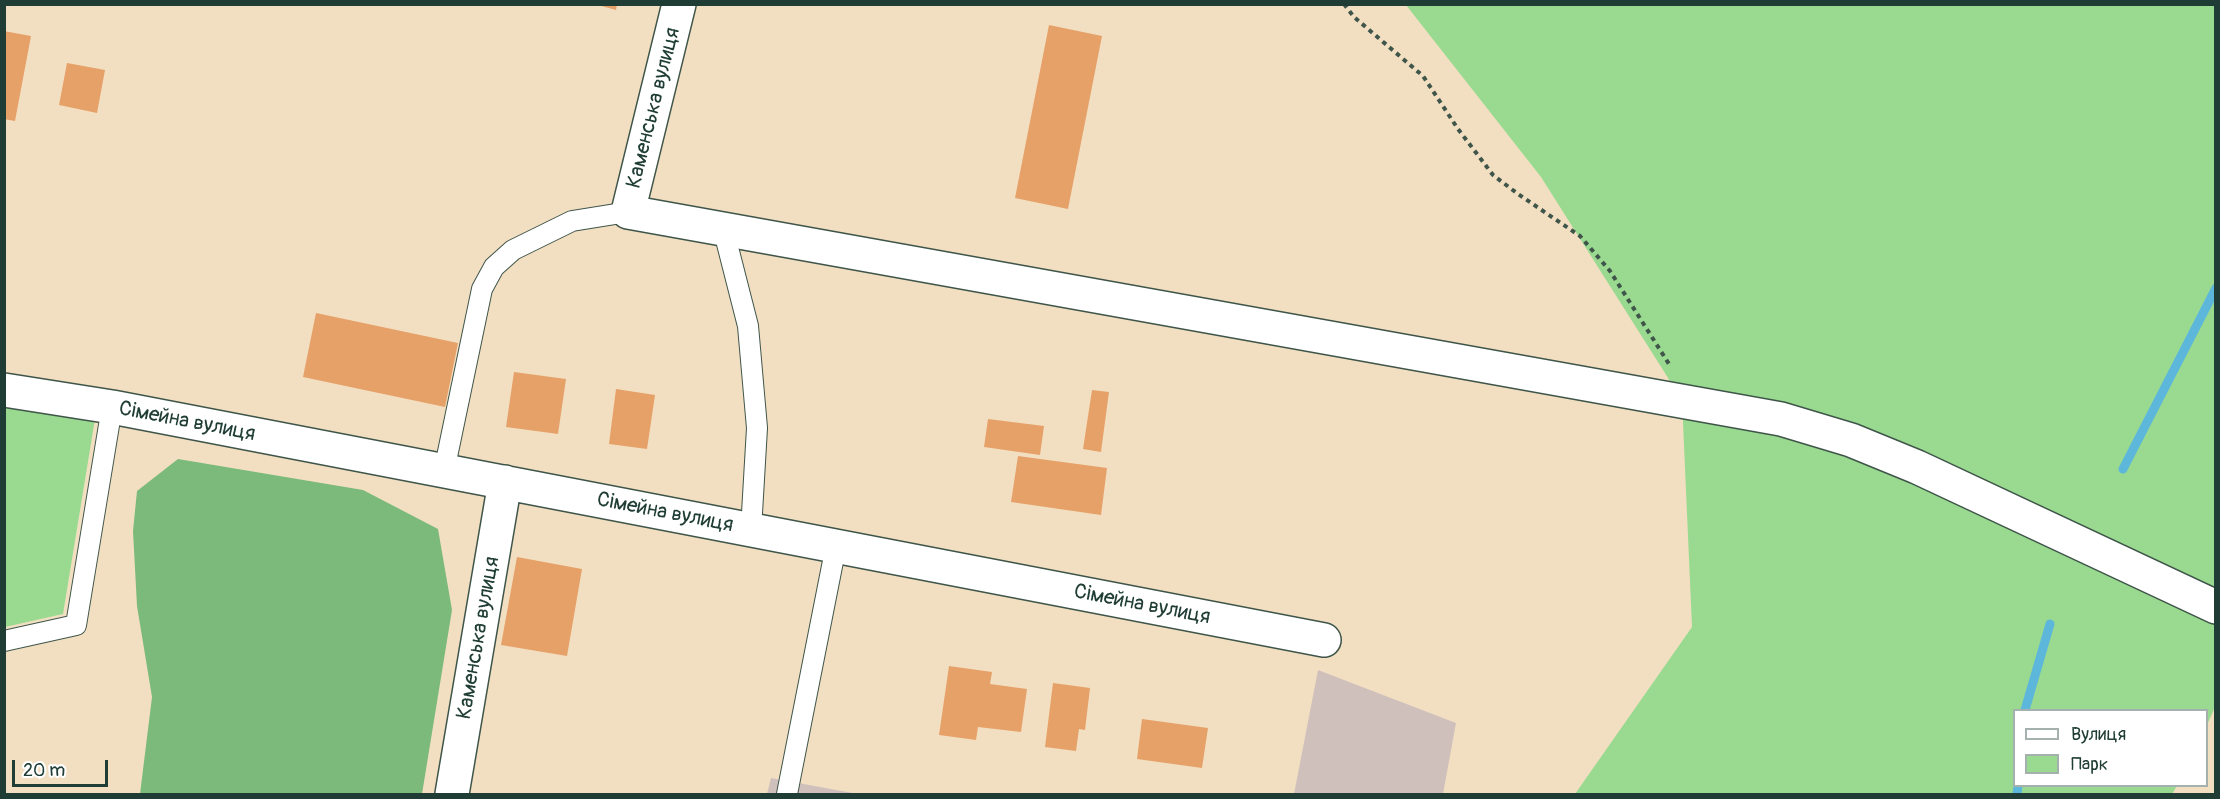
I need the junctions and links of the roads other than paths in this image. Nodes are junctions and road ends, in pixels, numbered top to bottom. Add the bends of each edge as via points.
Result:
1 (679, 4) edge
2 (628, 212) junction
3 (723, 228) junction
4 (4, 390) edge
5 (112, 407) junction
6 (444, 471) junction
7 (505, 482) junction
8 (751, 530) junction
9 (836, 546) junction
10 (2216, 607) edge
11 (1324, 640) dead end
12 (5, 642) edge
13 (452, 795) edge
14 (787, 795) edge

1 - 2 street, Каменська вулиця
2 - 3 street
2 - 6 lane via 572,220 513,250 494,267 482,289
3 - 8 lane via 748,326 758,428
3 - 10 street via 1781,419 1851,440 1917,466
4 - 5 street, Сімейна вулиця
5 - 6 street, Сімейна вулиця
5 - 12 lane via 76,625
6 - 7 street, Сімейна вулиця
7 - 8 street, Сімейна вулиця
7 - 13 street, Каменська вулиця
8 - 9 street, Сімейна вулиця
9 - 11 street, Сімейна вулиця
9 - 14 lane

